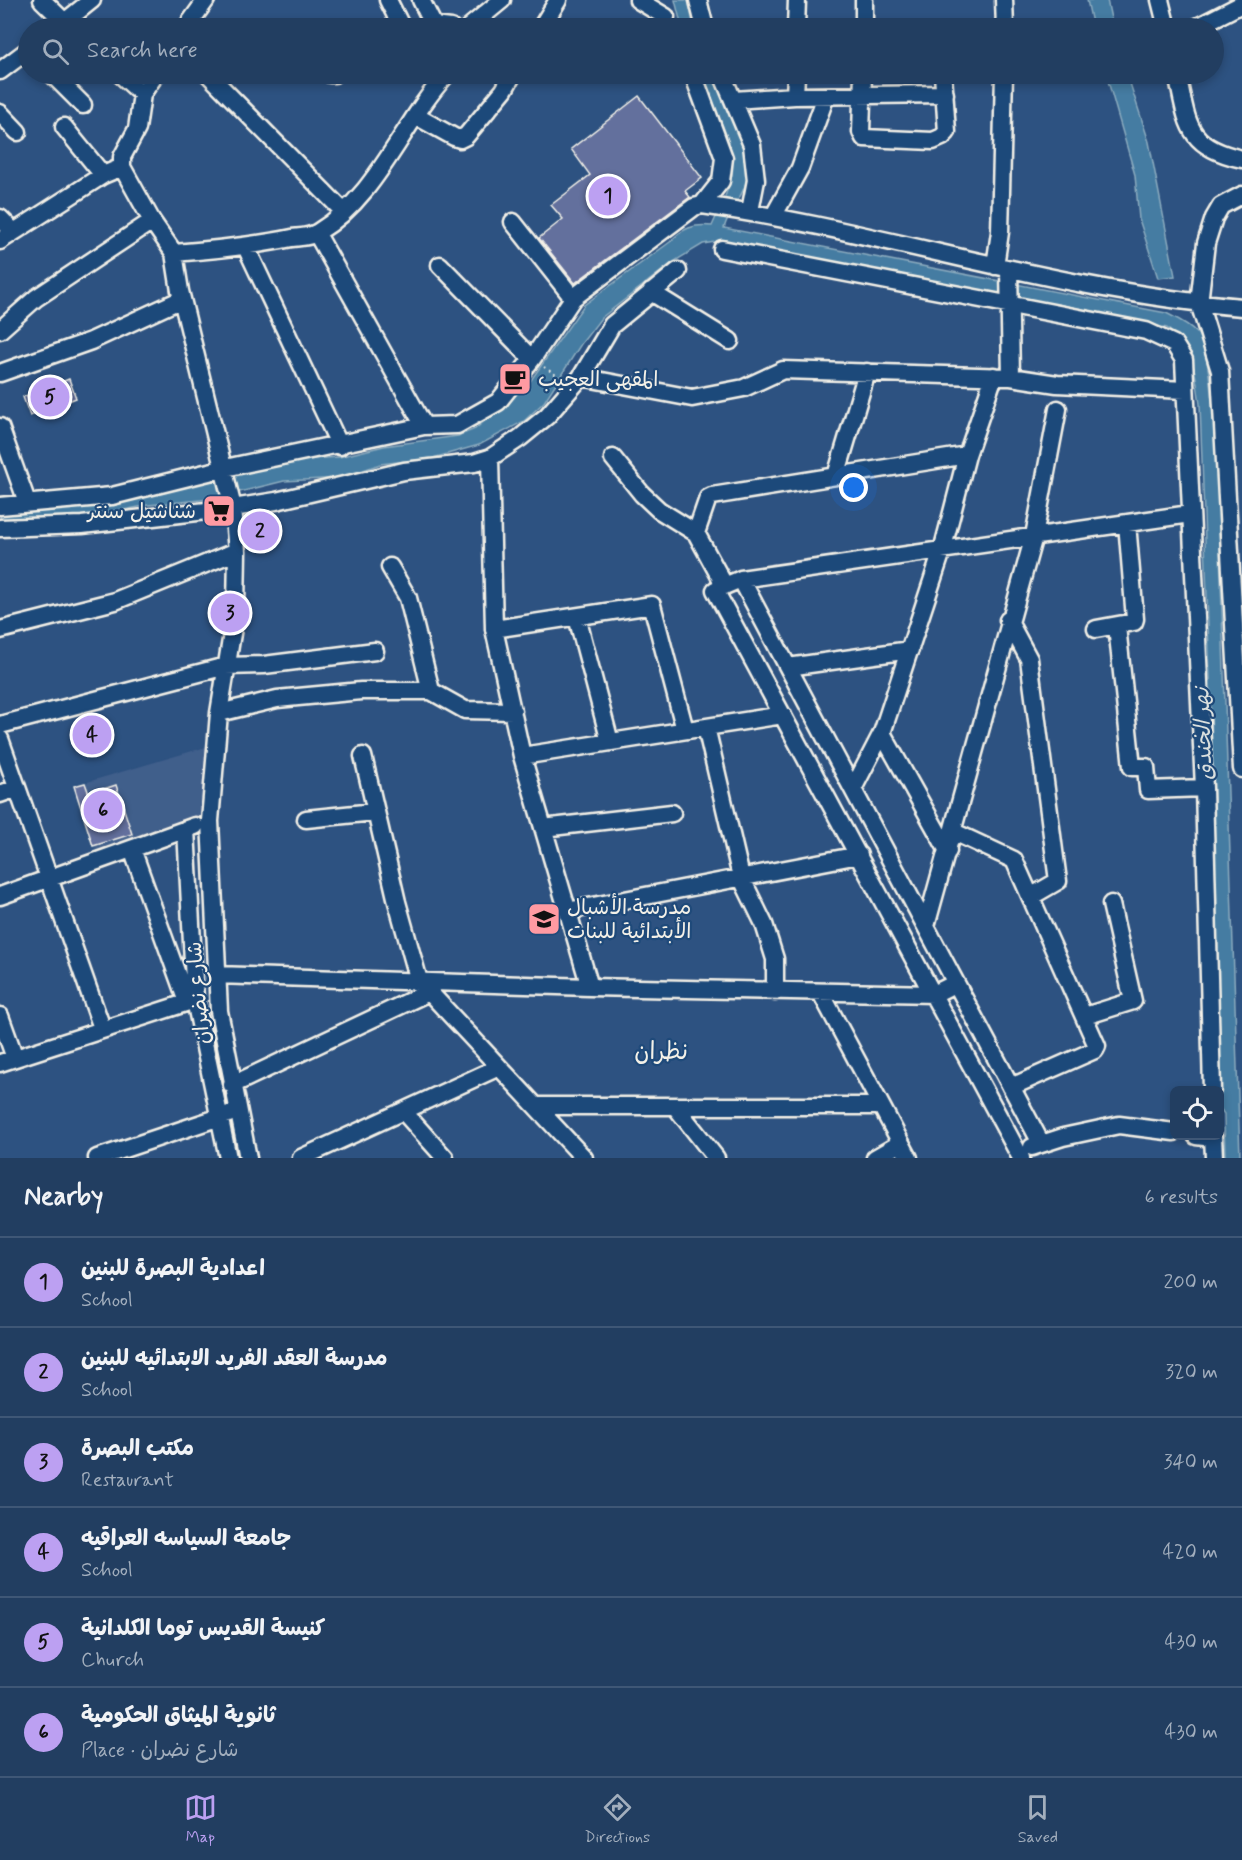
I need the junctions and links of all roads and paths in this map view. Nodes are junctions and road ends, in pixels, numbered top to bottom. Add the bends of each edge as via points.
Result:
1 (42, 0) edge
2 (92, 0) edge
3 (388, 0) edge
4 (420, 0) edge
5 (502, 0) edge
6 (558, 0) edge
7 (638, 0) edge
8 (663, 0) edge
9 (698, 0) edge
10 (797, 0) edge
11 (864, 0) edge
12 (1004, 0) edge
13 (1161, 0) edge
14 (203, 1) edge
15 (1242, 4) edge
16 (57, 18) edge
17 (73, 18) edge
18 (192, 18) edge
19 (397, 18) edge
20 (432, 18) edge
21 (480, 18) edge
22 (547, 18) edge
23 (661, 18) edge
24 (667, 18) edge
25 (702, 18) edge
26 (796, 18) edge
27 (864, 18) edge
28 (1005, 18) edge
29 (1165, 18) edge
30 (1215, 18) edge
31 (18, 58) edge
32 (0, 71) edge
33 (62, 84) edge
34 (131, 84) edge
35 (149, 84) edge
36 (218, 84) edge
37 (438, 84) edge
38 (503, 84) edge
39 (697, 84) edge
40 (727, 84) edge
41 (796, 84) edge
42 (862, 84) edge
43 (944, 84) edge
44 (1004, 84) edge
45 (1179, 84) edge
46 (142, 94) junction
47 (945, 94) junction
48 (862, 95) junction
49 (795, 96) junction
50 (826, 96) junction
51 (734, 100) junction
52 (83, 105) dead end
53 (0, 113) edge
54 (416, 116) junction
55 (64, 127) dead end
56 (18, 132) dead end
57 (1242, 159) edge
58 (122, 167) junction
59 (103, 175) junction
60 (1242, 195) edge
61 (707, 205) junction
62 (743, 211) junction
63 (344, 212) junction
64 (774, 215) junction
65 (0, 218) edge
66 (152, 221) junction
67 (513, 222) dead end
68 (317, 234) junction
69 (7, 236) edge
70 (246, 247) junction
71 (722, 249) dead end
72 (174, 253) junction
73 (440, 264) dead end
74 (1004, 270) junction
75 (678, 271) dead end
76 (651, 292) junction
77 (573, 298) junction
78 (182, 299) junction
79 (1199, 303) junction
80 (1008, 304) junction
81 (1242, 307) edge
82 (0, 330) edge
83 (730, 341) dead end
84 (535, 361) junction
85 (867, 372) junction
86 (0, 373) edge
87 (1003, 376) junction
88 (581, 377) junction
89 (562, 379) dead end
90 (1185, 390) junction
91 (1058, 408) dead end
92 (424, 426) junction
93 (0, 427) edge
94 (340, 446) junction
95 (967, 455) junction
96 (490, 458) junction
97 (614, 458) dead end
98 (225, 470) junction
99 (836, 476) junction
100 (27, 502) junction
101 (0, 506) edge
102 (232, 506) junction
103 (1190, 514) junction
104 (1127, 523) junction
105 (1236, 527) edge
106 (0, 528) edge
107 (696, 533) junction
108 (1034, 536) junction
109 (237, 551) junction
110 (942, 551) junction
111 (390, 567) dead end
112 (741, 579) junction
113 (720, 588) junction
114 (577, 616) junction
115 (1008, 620) junction
116 (1117, 626) junction
117 (494, 629) junction
118 (1096, 629) dead end
119 (0, 630) edge
120 (910, 650) junction
121 (375, 651) dead end
122 (226, 666) junction
123 (788, 667) junction
124 (431, 691) junction
125 (513, 711) junction
126 (219, 713) junction
127 (783, 715) junction
128 (0, 725) edge
129 (706, 727) junction
130 (685, 730) junction
131 (882, 733) junction
132 (0, 740) edge
133 (610, 742) junction
134 (363, 756) dead end
135 (522, 756) junction
136 (1242, 769) edge
137 (17, 788) junction
138 (1204, 788) junction
139 (853, 789) junction
140 (0, 794) edge
141 (374, 812) junction
142 (672, 813) dead end
143 (306, 819) dead end
144 (210, 821) junction
145 (543, 828) junction
146 (186, 829) junction
147 (954, 832) junction
148 (132, 849) junction
149 (948, 851) junction
150 (859, 855) junction
151 (49, 878) junction
152 (741, 878) junction
153 (0, 896) edge
154 (1032, 896) junction
155 (1111, 904) dead end
156 (567, 911) junction
157 (926, 926) junction
158 (216, 975) junction
159 (956, 983) junction
160 (424, 987) junction
161 (590, 987) junction
162 (775, 992) junction
163 (821, 993) junction
164 (934, 994) junction
165 (191, 1001) junction
166 (0, 1016) edge
167 (1085, 1016) junction
168 (102, 1028) junction
169 (8, 1060) edge
170 (499, 1067) junction
171 (232, 1085) junction
172 (1212, 1086) edge
173 (1011, 1087) junction
174 (536, 1106) junction
175 (675, 1106) junction
176 (881, 1106) junction
177 (238, 1111) junction
178 (403, 1111) junction
179 (219, 1118) junction
180 (1170, 1131) edge
181 (1213, 1140) edge
182 (1041, 1143) junction
183 (905, 1151) edge
184 (328, 1153) edge
185 (1021, 1156) edge
186 (97, 1158) edge
187 (228, 1158) edge
188 (248, 1158) edge
189 (301, 1158) edge
190 (445, 1158) edge
191 (584, 1158) edge
192 (716, 1158) edge
193 (875, 1158) edge
194 (1214, 1158) edge

1 - 16 street
2 - 17 street
3 - 19 street
4 - 20 street
5 - 21 street
6 - 22 street
7 - 23 street
8 - 24 street
9 - 25 street
10 - 26 street
11 - 27 street
12 - 28 street
13 - 29 street
14 - 18 street
15 - 30 street
31 - 32 street
33 - 52 street
34 - 46 street
35 - 46 street
36 - 63 street
37 - 54 street
38 - 54 street via 460,139
39 - 61 street via 724,158 721,181
40 - 51 street
41 - 49 street
42 - 48 street
43 - 47 street
44 - 74 street via 1000,232
45 - 57 street via 1197,140 1218,154
46 - 58 street via 137,129 122,158
47 - 48 street
47 - 48 street via 947,132 933,141 864,138
48 - 50 street
49 - 50 street
49 - 51 street
50 - 64 street via 800,168
51 - 62 street via 755,161 756,180
53 - 56 street
54 - 63 street
55 - 59 street
58 - 59 street
58 - 66 street
59 - 69 street
60 - 79 street via 1221,206 1214,218 1206,243
61 - 62 street
61 - 77 street via 694,207
62 - 64 street
63 - 68 street
64 - 74 street
65 - 69 street
66 - 72 street
66 - 82 street via 36,298
67 - 77 street
68 - 70 street
68 - 92 street
70 - 72 street
70 - 94 street
71 - 80 street
72 - 78 street, شارع نضران
73 - 84 street
74 - 79 street
74 - 80 street
75 - 76 street
76 - 83 street
76 - 88 street via 612,325
77 - 84 street
78 - 86 street via 91,341
78 - 98 street, شارع نضران
79 - 81 street
79 - 105 street via 1220,370
80 - 87 street
80 - 90 street via 1146,332 1174,344 1184,360
84 - 89 path
84 - 92 street via 498,402 457,424
85 - 87 street
85 - 88 street via 783,370 744,388 692,398
85 - 99 street
87 - 90 street via 1057,384
87 - 95 street
88 - 96 street via 547,416
90 - 103 street
91 - 108 street
92 - 94 street
93 - 100 street
94 - 98 street
95 - 99 street
95 - 110 street
96 - 102 street via 404,471 276,501
96 - 117 street
97 - 107 street via 659,510
98 - 100 street via 112,496
98 - 102 street, شارع نضران
99 - 107 street via 712,496
100 - 101 street
102 - 106 street via 82,525
102 - 109 street, شارع نضران
103 - 104 street
103 - 138 street
104 - 108 street
104 - 116 street via 1135,619
105 - 136 street
107 - 113 street
108 - 110 street
108 - 115 street
109 - 119 street via 115,601
109 - 122 street, شارع نضران via 236,609
110 - 112 street
110 - 120 street
111 - 124 street via 408,598
112 - 113 street
112 - 123 street
113 - 127 street
114 - 117 street
114 - 130 street via 652,605
114 - 133 street
115 - 147 street
115 - 154 street via 1029,659 1058,881
116 - 118 street
116 - 138 street via 1132,767 1146,767 1149,790
117 - 125 street
120 - 123 street
120 - 131 street
121 - 122 street
122 - 126 street, شارع نضران
122 - 128 street
123 - 139 street
124 - 125 street via 465,710
124 - 126 street via 319,693
125 - 135 street
126 - 144 street, شارع نضران
127 - 129 street
127 - 150 street
129 - 130 street
129 - 152 street
130 - 133 street
131 - 139 street
131 - 149 street
132 - 137 street
133 - 135 street
134 - 141 street
135 - 145 street
137 - 140 street
137 - 151 street
138 - 172 street
139 - 157 street
141 - 143 street
141 - 160 street
142 - 145 street
144 - 146 street
144 - 158 street, شارع نضران
145 - 156 street
146 - 148 street
146 - 165 street, شارع نضران
147 - 149 street
147 - 154 street via 1013,859
148 - 151 street
148 - 165 street
149 - 157 street
150 - 152 street
150 - 164 street
151 - 153 street
151 - 168 street
152 - 156 street
152 - 162 street via 764,924 775,959
154 - 167 street
155 - 167 street via 1133,1001
156 - 161 street
157 - 159 street
158 - 160 street
158 - 171 street, شارع نضران
159 - 164 street
159 - 173 street
160 - 161 street
160 - 170 street
160 - 171 street
161 - 162 street
162 - 163 street
163 - 164 street
163 - 176 street
164 - 185 street
165 - 168 street
165 - 179 street, شارع نضران
166 - 169 street
167 - 173 street via 1097,1046 1095,1050
168 - 169 street
170 - 174 street
170 - 178 street
171 - 177 street, شارع نضران
173 - 182 street
174 - 175 street
174 - 191 street
175 - 176 street
175 - 192 street
176 - 183 street
177 - 179 street
177 - 188 street, شارع نضران
178 - 184 street
178 - 190 street
179 - 186 street
179 - 187 street, شارع نضران
180 - 182 street via 1119,1125
181 - 194 street
182 - 185 street
183 - 193 street
184 - 189 street

